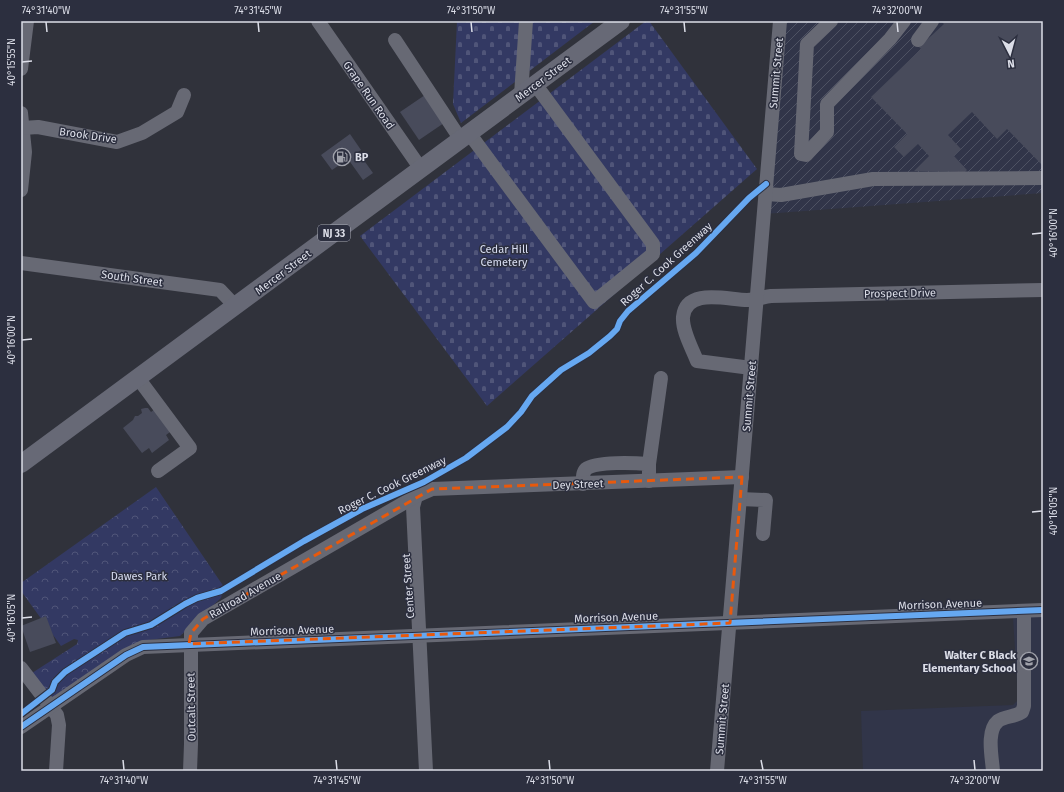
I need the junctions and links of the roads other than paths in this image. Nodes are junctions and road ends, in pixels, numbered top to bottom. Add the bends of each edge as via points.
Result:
1 (27, 21) edge
2 (318, 21) edge
3 (526, 21) edge
4 (621, 21) edge
5 (780, 21) edge
6 (831, 21) edge
7 (904, 21) edge
8 (932, 21) edge
9 (395, 40) dead end
10 (918, 40) dead end
11 (21, 68) edge
12 (528, 89) junction
13 (184, 95) dead end
14 (21, 113) edge
15 (23, 128) junction
16 (465, 136) junction
17 (421, 169) junction
18 (1043, 178) edge
19 (21, 190) edge
20 (766, 194) junction
21 (21, 263) edge
22 (1043, 290) edge
23 (757, 298) junction
24 (236, 306) junction
25 (751, 368) junction
26 (138, 378) junction
27 (661, 378) dead end
28 (22, 462) edge
29 (649, 464) junction
30 (158, 471) dead end
31 (742, 477) junction
32 (649, 481) junction
33 (583, 484) junction
34 (416, 496) junction
35 (740, 499) junction
36 (763, 534) dead end
37 (1043, 610) edge
38 (1024, 611) junction
39 (730, 623) junction
40 (420, 635) junction
41 (189, 644) junction
42 (22, 670) edge
43 (52, 706) junction
44 (21, 728) edge
45 (56, 771) edge
46 (190, 771) edge
47 (426, 771) edge
48 (717, 771) edge
49 (993, 771) edge

1 - 11 street
2 - 17 street, Grape Run Road
3 - 12 street
4 - 12 main road, Mercer Street / NJ 33
5 - 20 street, Summit Street
6 - 7 street via 807,44 801,154 806,155 827,132 827,104
8 - 10 street
9 - 16 street
12 - 16 main road, Mercer Street / NJ 33
12 - 16 street via 653,244 653,254 594,302
13 - 15 street, Brook Drive via 177,112 142,133 117,142 38,127
14 - 15 street
15 - 19 street via 25,152
16 - 17 main road, Mercer Street / NJ 33
17 - 24 main road, Mercer Street / NJ 33
18 - 20 street via 873,179 781,195
20 - 23 street, Summit Street
21 - 24 street, South Street via 220,290
22 - 23 street, Prospect Drive
23 - 25 street, Summit Street
23 - 25 street, Prospect Drive via 748,300 704,297 692,301 683,317 697,361
24 - 26 main road, Mercer Street / NJ 33
25 - 31 street, Summit Street
26 - 28 main road, Mercer Street / NJ 33
26 - 30 street via 190,448
27 - 29 street
29 - 32 street
29 - 33 street via 591,466 583,475
31 - 32 street, Dey Street
31 - 35 street, Summit Street
32 - 33 street, Dey Street
33 - 34 street, Dey Street via 432,490
34 - 40 street, Center Street via 413,507
34 - 41 street, Railroad Avenue via 203,619 191,633
35 - 36 street via 766,500
35 - 39 street, Summit Street
37 - 38 street, Morrison Avenue
38 - 39 street, Morrison Avenue
38 - 49 street via 1024,706 1022,712 999,720 994,726 991,734
39 - 40 street, Morrison Avenue
39 - 48 street, Summit Street
40 - 41 street, Morrison Avenue
40 - 47 street, Center Street
41 - 43 street via 143,647 132,651
41 - 46 street, Outcalt Street
42 - 43 street
43 - 44 street
43 - 45 street via 59,725

